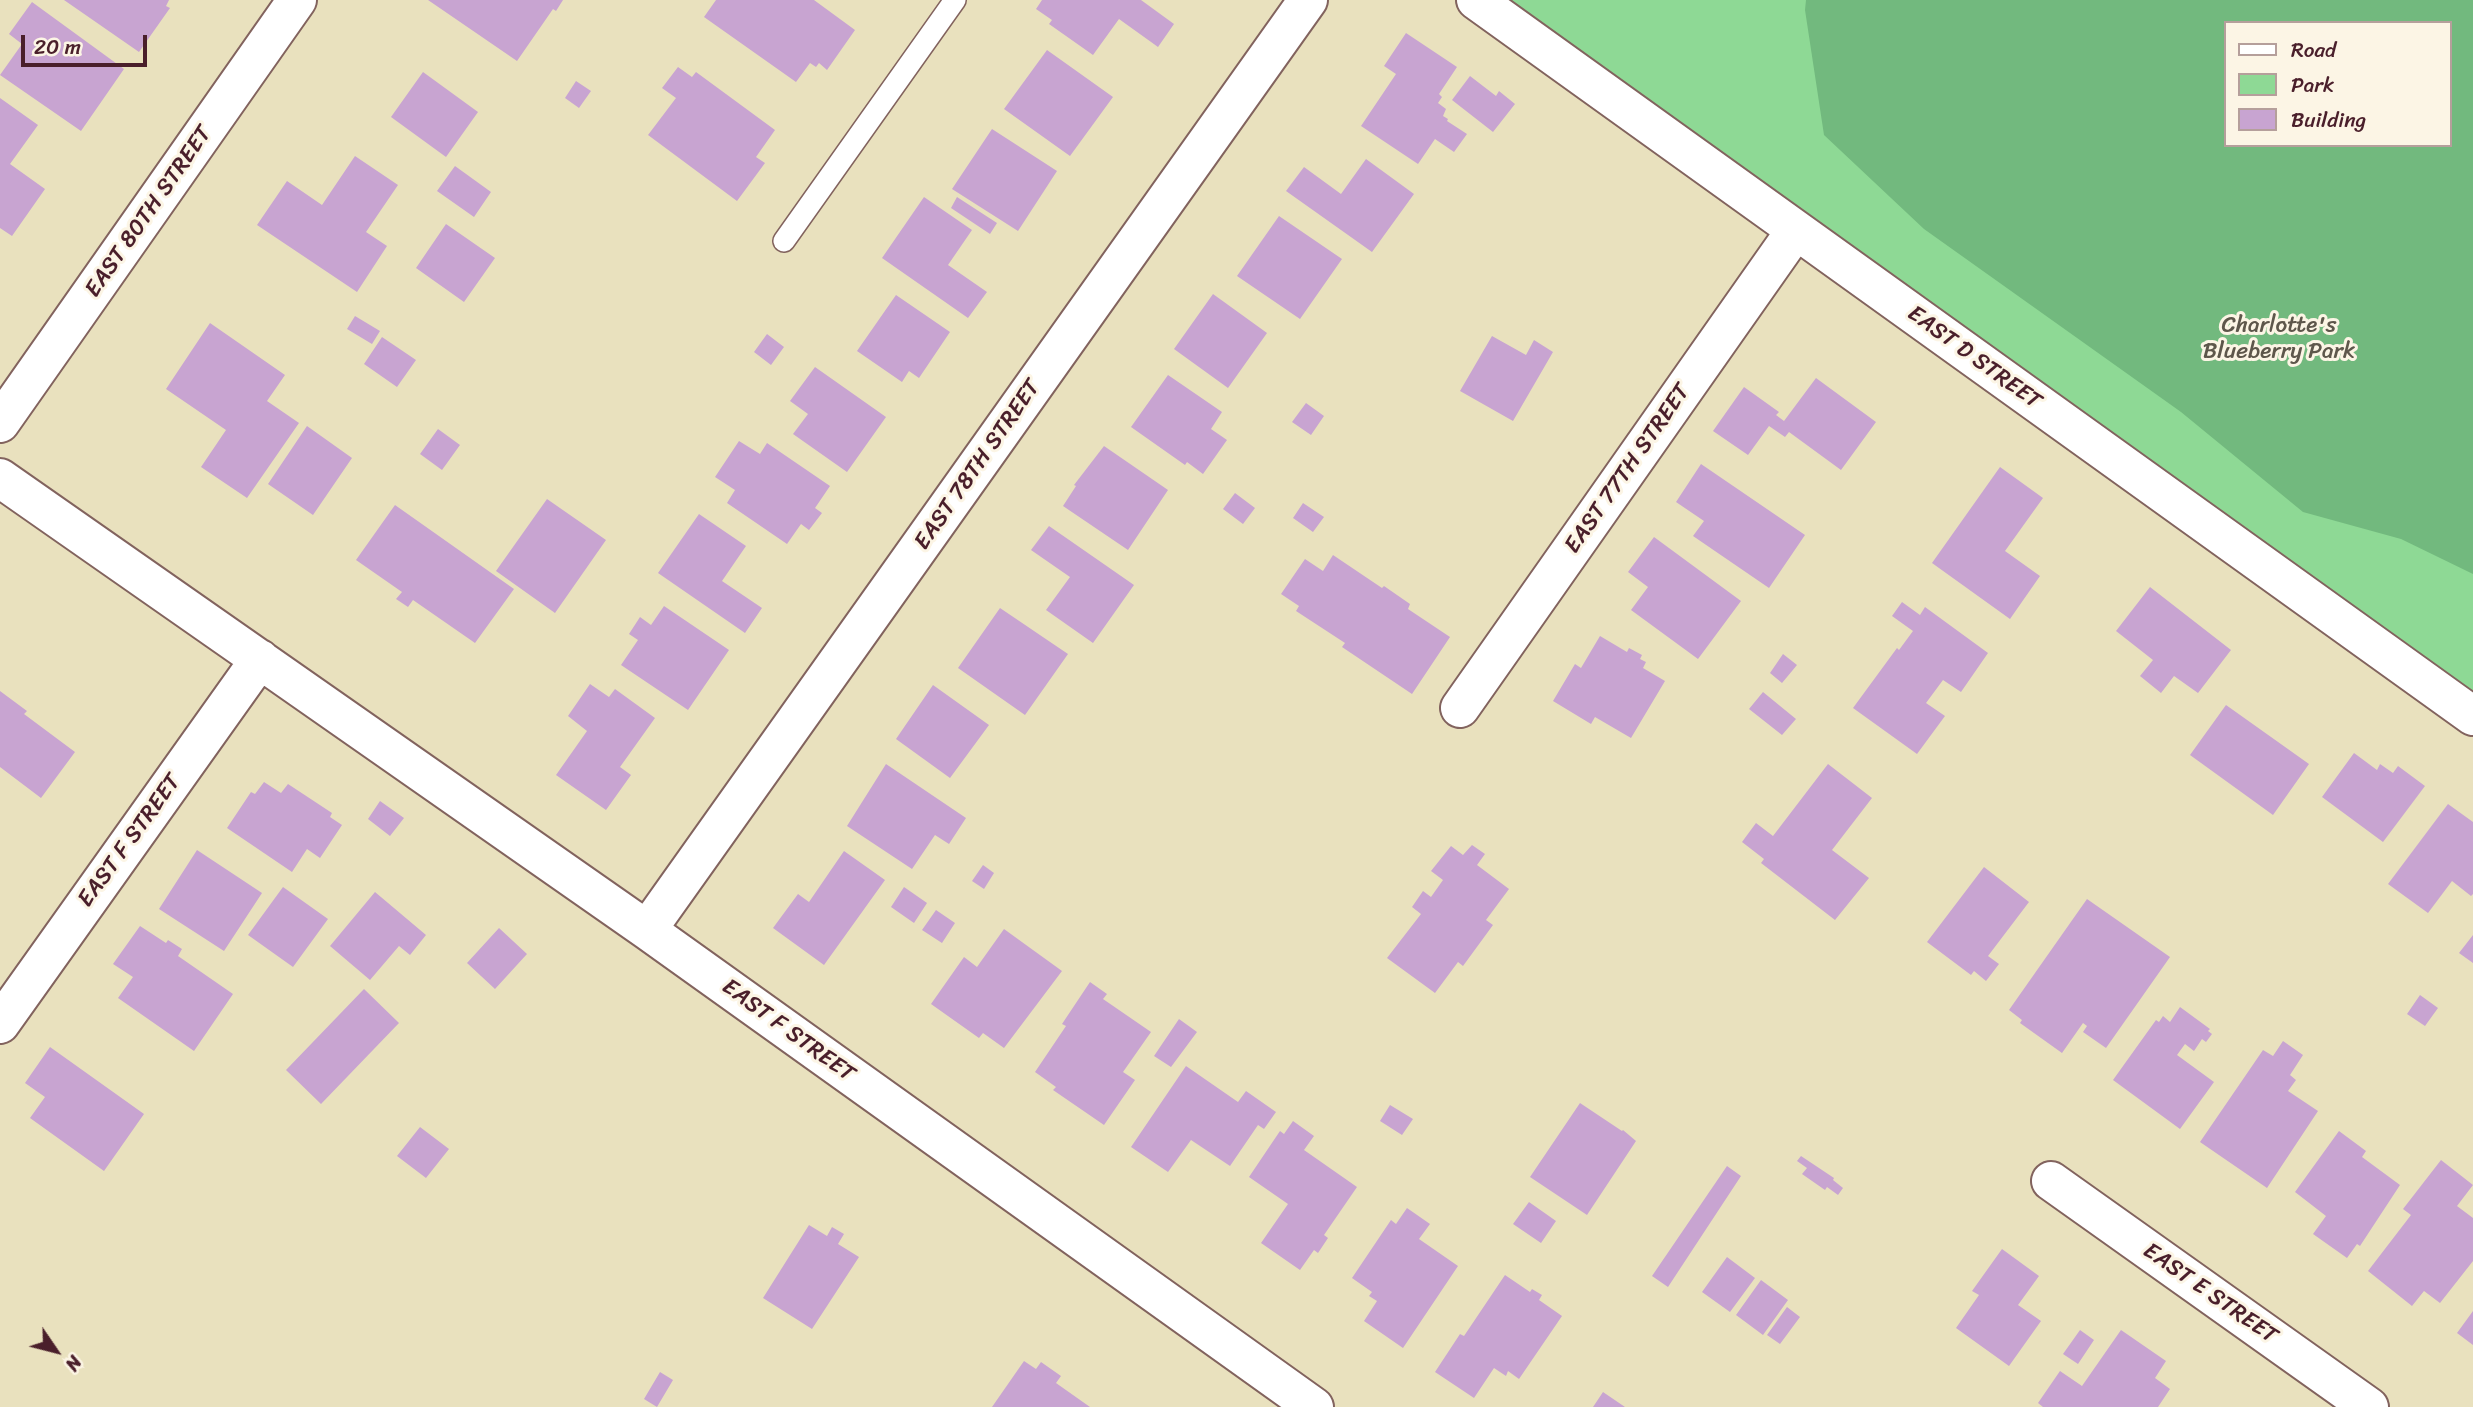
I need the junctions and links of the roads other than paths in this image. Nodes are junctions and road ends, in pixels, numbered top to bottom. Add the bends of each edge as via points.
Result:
1 (297, 0) edge
2 (955, 0) edge
3 (1308, 0) edge
4 (1476, 0) edge
5 (1796, 230) junction
6 (783, 241) dead end
7 (0, 423) edge
8 (0, 478) edge
9 (260, 659) junction
10 (1460, 708) dead end
11 (2473, 716) edge
12 (647, 930) junction
13 (0, 1024) edge
14 (2051, 1181) dead end
15 (1314, 1407) edge
16 (2369, 1407) edge

1 - 7 street, EAST 80TH STREET
2 - 6 lane
3 - 12 street, EAST 78TH STREET
4 - 5 street, EAST D STREET
5 - 10 street, EAST 77TH STREET
5 - 11 street, EAST D STREET
8 - 9 street, EAST F STREET
9 - 12 street, EAST F STREET
9 - 13 street, EAST F STREET
12 - 15 street, EAST F STREET
14 - 16 street, EAST E STREET

